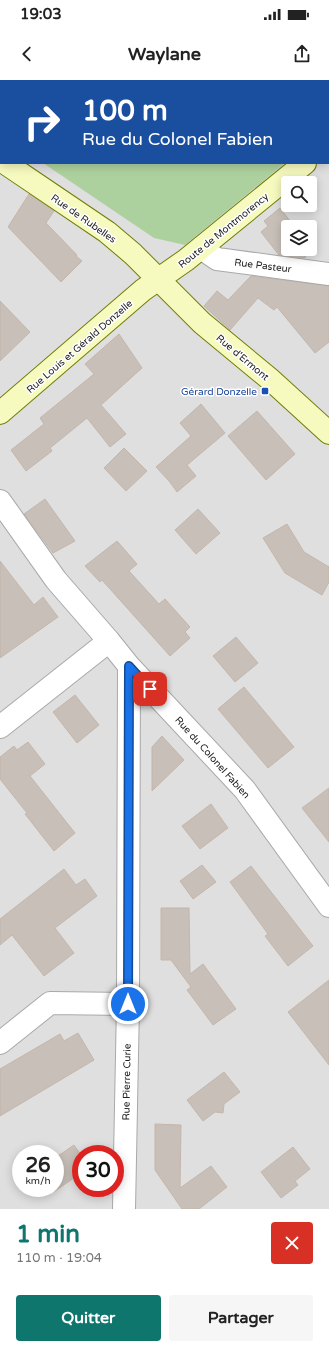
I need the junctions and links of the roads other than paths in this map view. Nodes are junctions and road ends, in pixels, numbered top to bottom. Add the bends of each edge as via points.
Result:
1 (6, 164) edge
2 (304, 164) edge
3 (201, 248) junction
4 (329, 274) edge
5 (158, 279) junction
6 (0, 413) edge
7 (329, 433) edge
8 (0, 502) edge
9 (109, 641) junction
10 (129, 666) junction
11 (0, 727) edge
12 (329, 906) edge
13 (128, 1004) junction
14 (0, 1043) edge
15 (121, 1207) edge

1 - 5 street, Rue de Rubelles via 108,232
2 - 3 street, Route de Montmorency
3 - 4 street, Rue Pasteur via 217,260
3 - 5 street, Route de Montmorency
5 - 6 street, Rue Louis et Gérald Donzelle
5 - 7 street, Rue d'Ermont via 202,323 271,380
8 - 9 street, Rue du Colonel Fabien via 56,580
9 - 10 street, Rue du Colonel Fabien
9 - 11 street
10 - 12 street, Rue du Colonel Fabien via 245,790
10 - 13 street, Rue Pierre Curie
13 - 14 street via 50,1003
13 - 15 street, Rue Pierre Curie

